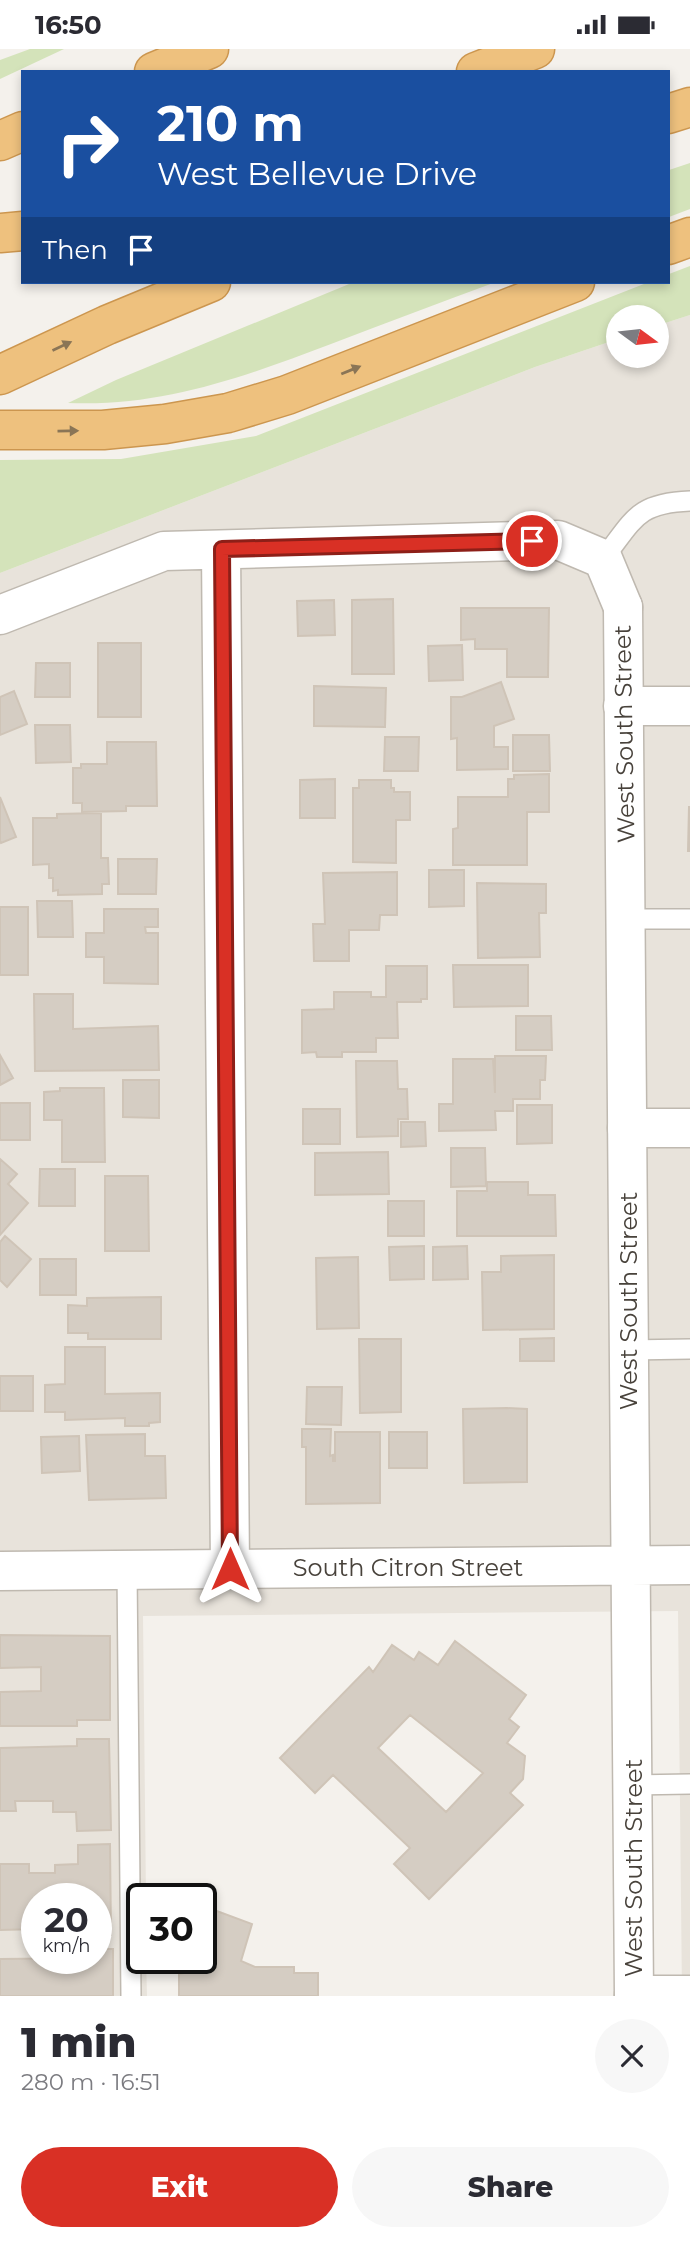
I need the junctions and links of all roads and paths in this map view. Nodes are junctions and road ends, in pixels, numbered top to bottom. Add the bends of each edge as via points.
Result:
1 (209, 49) edge
2 (535, 49) edge
3 (159, 70) edge
4 (481, 70) edge
5 (690, 107) edge
6 (670, 113) edge
7 (21, 132) edge
8 (0, 141) edge
9 (21, 231) edge
10 (0, 233) edge
11 (690, 237) edge
12 (670, 244) edge
13 (206, 284) edge
14 (570, 284) edge
15 (0, 376) edge
16 (0, 430) edge
17 (690, 501) edge
18 (222, 549) junction
19 (603, 559) junction
20 (0, 615) edge
21 (624, 706) junction
22 (690, 706) edge
23 (625, 919) junction
24 (690, 919) edge
25 (627, 1128) junction
26 (690, 1128) edge
27 (690, 1349) edge
28 (629, 1350) junction
29 (690, 1565) edge
30 (630, 1566) junction
31 (127, 1569) junction
32 (230, 1569) junction
33 (0, 1571) edge
34 (632, 1784) junction
35 (690, 1784) edge
36 (690, 1995) edge
37 (131, 1996) edge
38 (634, 1996) edge

1 - 3 highway
2 - 4 highway
5 - 6 highway
7 - 8 highway
9 - 10 highway
11 - 12 highway
15 -> 13 highway
16 -> 14 highway via 103,430 228,413 288,395
17 - 19 lane via 664,502 642,510
18 - 19 street via 558,540
18 - 20 street via 164,551
18 - 32 street
19 - 21 street, West South Street via 623,607
21 - 22 street
21 - 23 street, West South Street
23 - 24 lane
23 - 25 street, West South Street
25 - 26 street
25 - 28 street, West South Street
27 - 28 lane
28 - 30 street, West South Street
29 - 30 street, South Citron Street
30 - 32 street, South Citron Street
30 - 34 street, West South Street
31 - 32 street, South Citron Street
31 - 33 street, South Citron Street
31 - 37 lane
34 - 35 lane
34 - 38 street, West South Street
36 - 38 street

